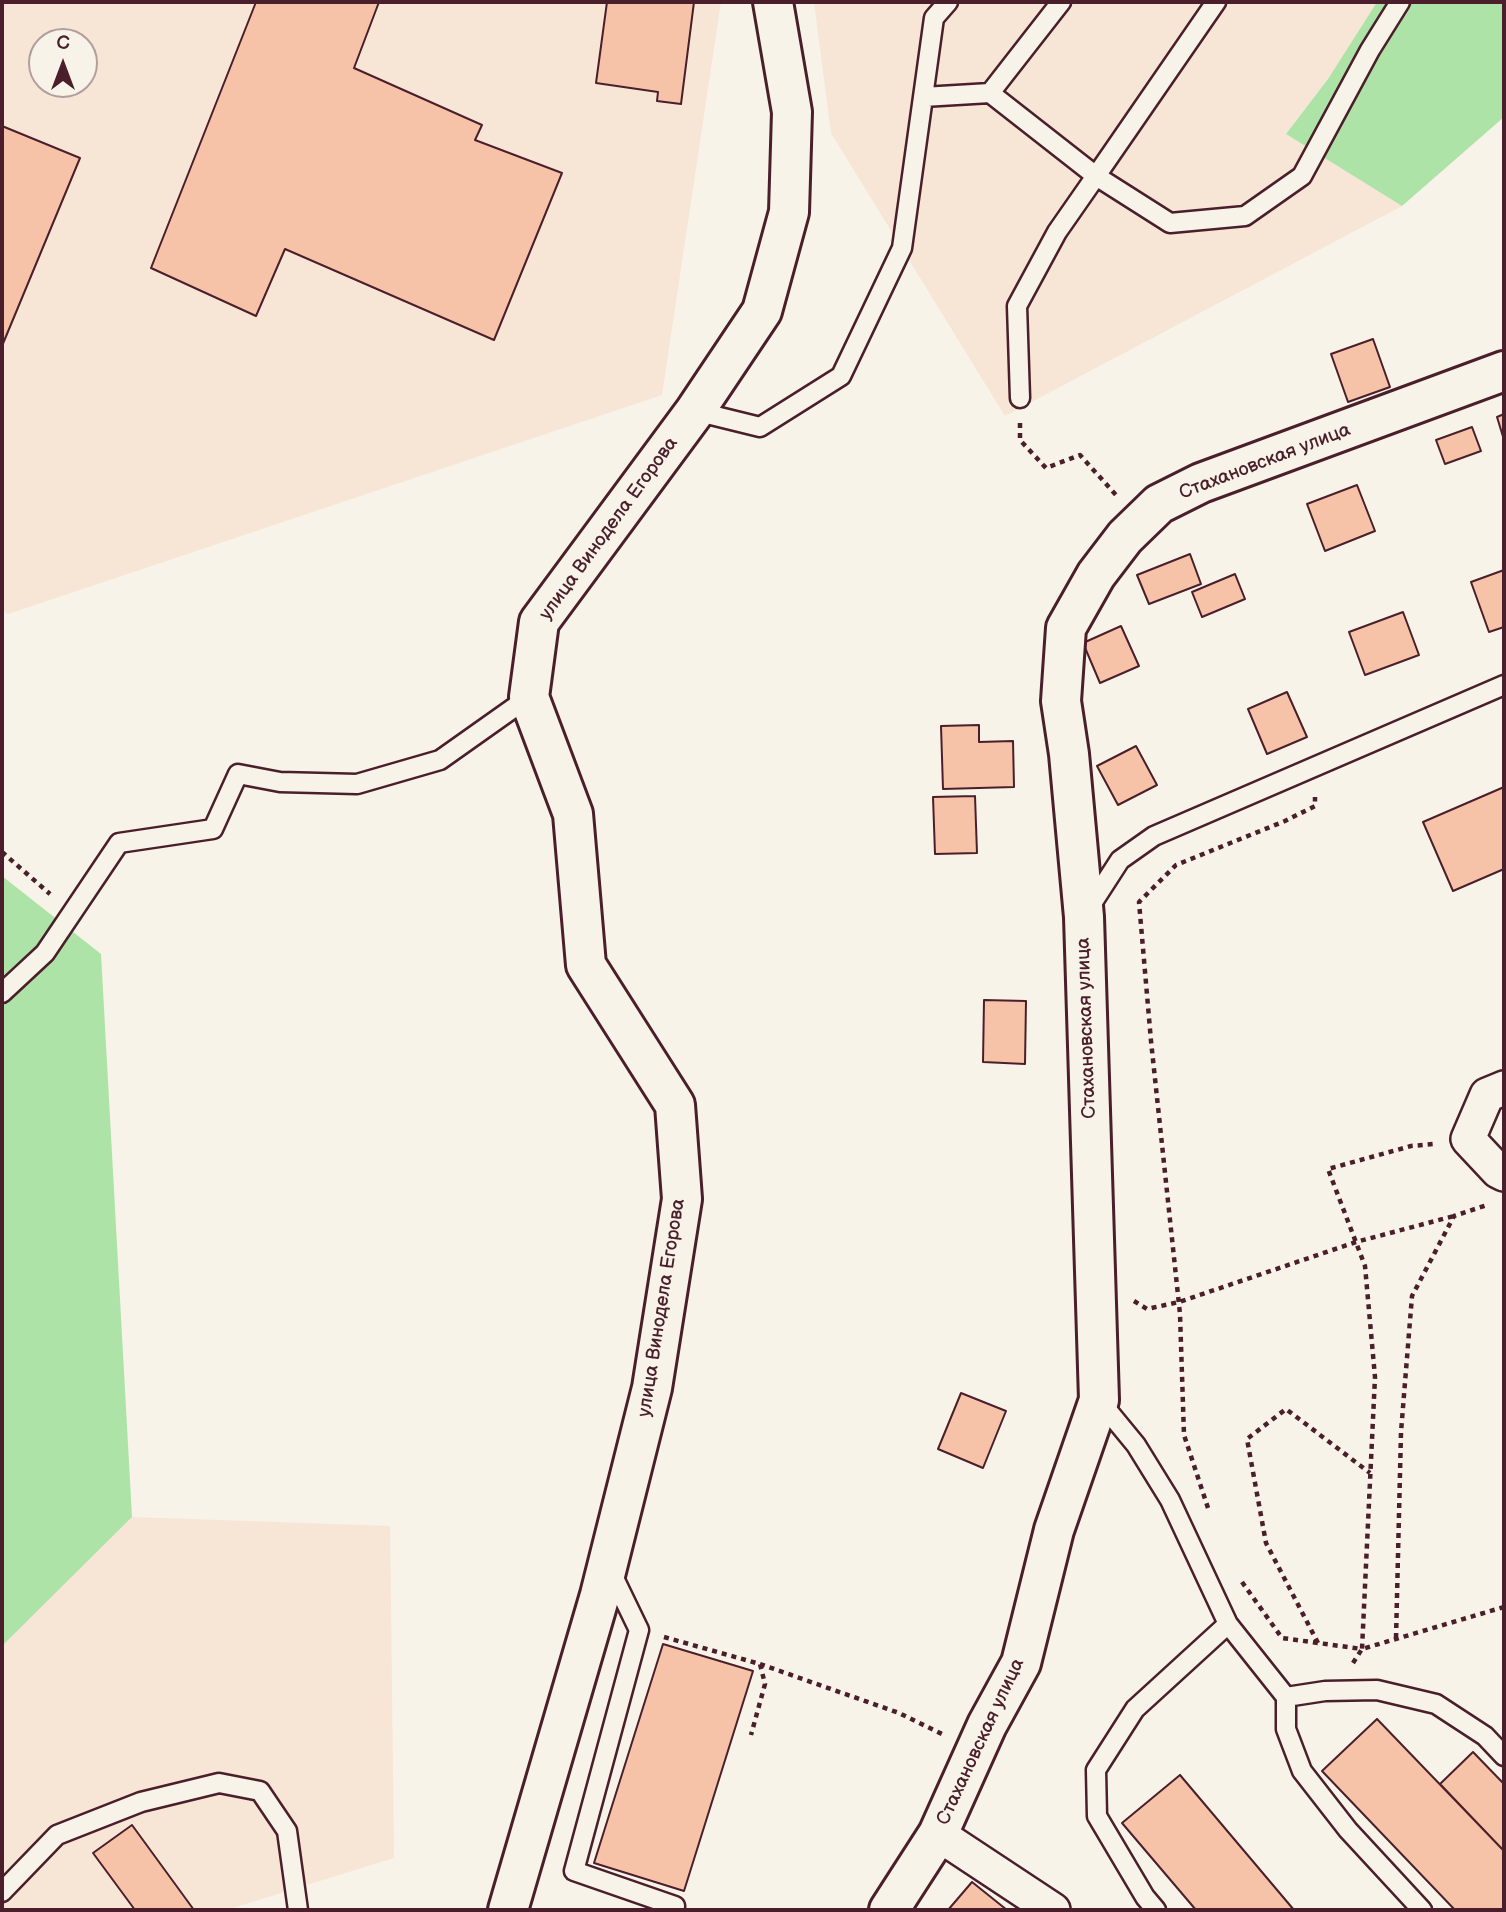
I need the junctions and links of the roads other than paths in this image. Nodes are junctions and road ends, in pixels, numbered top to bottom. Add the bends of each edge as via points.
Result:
1 (773, 2) edge
2 (948, 2) edge
3 (1061, 2) edge
4 (1216, 2) edge
5 (1400, 2) edge
6 (990, 93) junction
7 (923, 97) junction
8 (1096, 176) junction
9 (1504, 371) edge
10 (1020, 398) road end
11 (695, 411) junction
12 (1504, 685) edge
13 (529, 697) junction
14 (1084, 917) junction
15 (2, 993) edge
16 (1504, 1088) edge
17 (1498, 1189) edge
18 (1099, 1400) junction
19 (608, 1566) junction
20 (1228, 1624) junction
21 (1286, 1697) junction
22 (1504, 1756) edge
23 (938, 1833) junction
24 (2, 1892) edge
25 (675, 1906) dead end
26 (298, 1910) edge
27 (508, 1910) edge
28 (889, 1910) edge
29 (1053, 1910) edge
30 (1156, 1910) edge
31 (1422, 1910) edge

1 - 11 main road, улица Винодела Егорова via 792,112 789,212 762,311
2 - 7 lane via 934,18
3 - 6 lane
4 - 8 lane
5 - 8 lane via 1302,176 1245,216 1170,223
6 - 7 lane
6 - 8 lane
7 - 11 lane via 902,248 841,376 760,427
8 - 10 lane via 1057,232 1017,306
9 - 14 main road, Стахановская улица via 1201,484 1159,504 1125,537 1096,575 1066,628 1061,701
11 - 13 main road, улица Винодела Егорова via 539,622
12 - 14 lane via 1154,836 1120,860
13 - 15 lane via 440,760 357,784 280,782 238,774 213,829 119,843 45,953
13 - 19 main road, улица Винодела Егорова via 573,814 586,965 675,1105 682,1199 652,1388
14 - 18 main road, Стахановская улица
16 - 17 street via 1487,1095 1468,1139 1499,1171
18 - 20 lane via 1136,1445 1170,1500
18 - 23 main road, Стахановская улица via 1054,1530 1021,1662
19 - 25 lane via 639,1630 574,1871
19 - 27 main road, улица Винодела Егорова
20 - 21 lane
20 - 30 lane via 1135,1709 1096,1770 1097,1816
21 - 22 lane via 1377,1690 1436,1704 1485,1736
21 - 31 lane via 1286,1729 1302,1772
23 - 28 main road, Стахановская улица
23 - 29 street
24 - 26 lane via 57,1835 141,1802 219,1783 260,1791 287,1831

